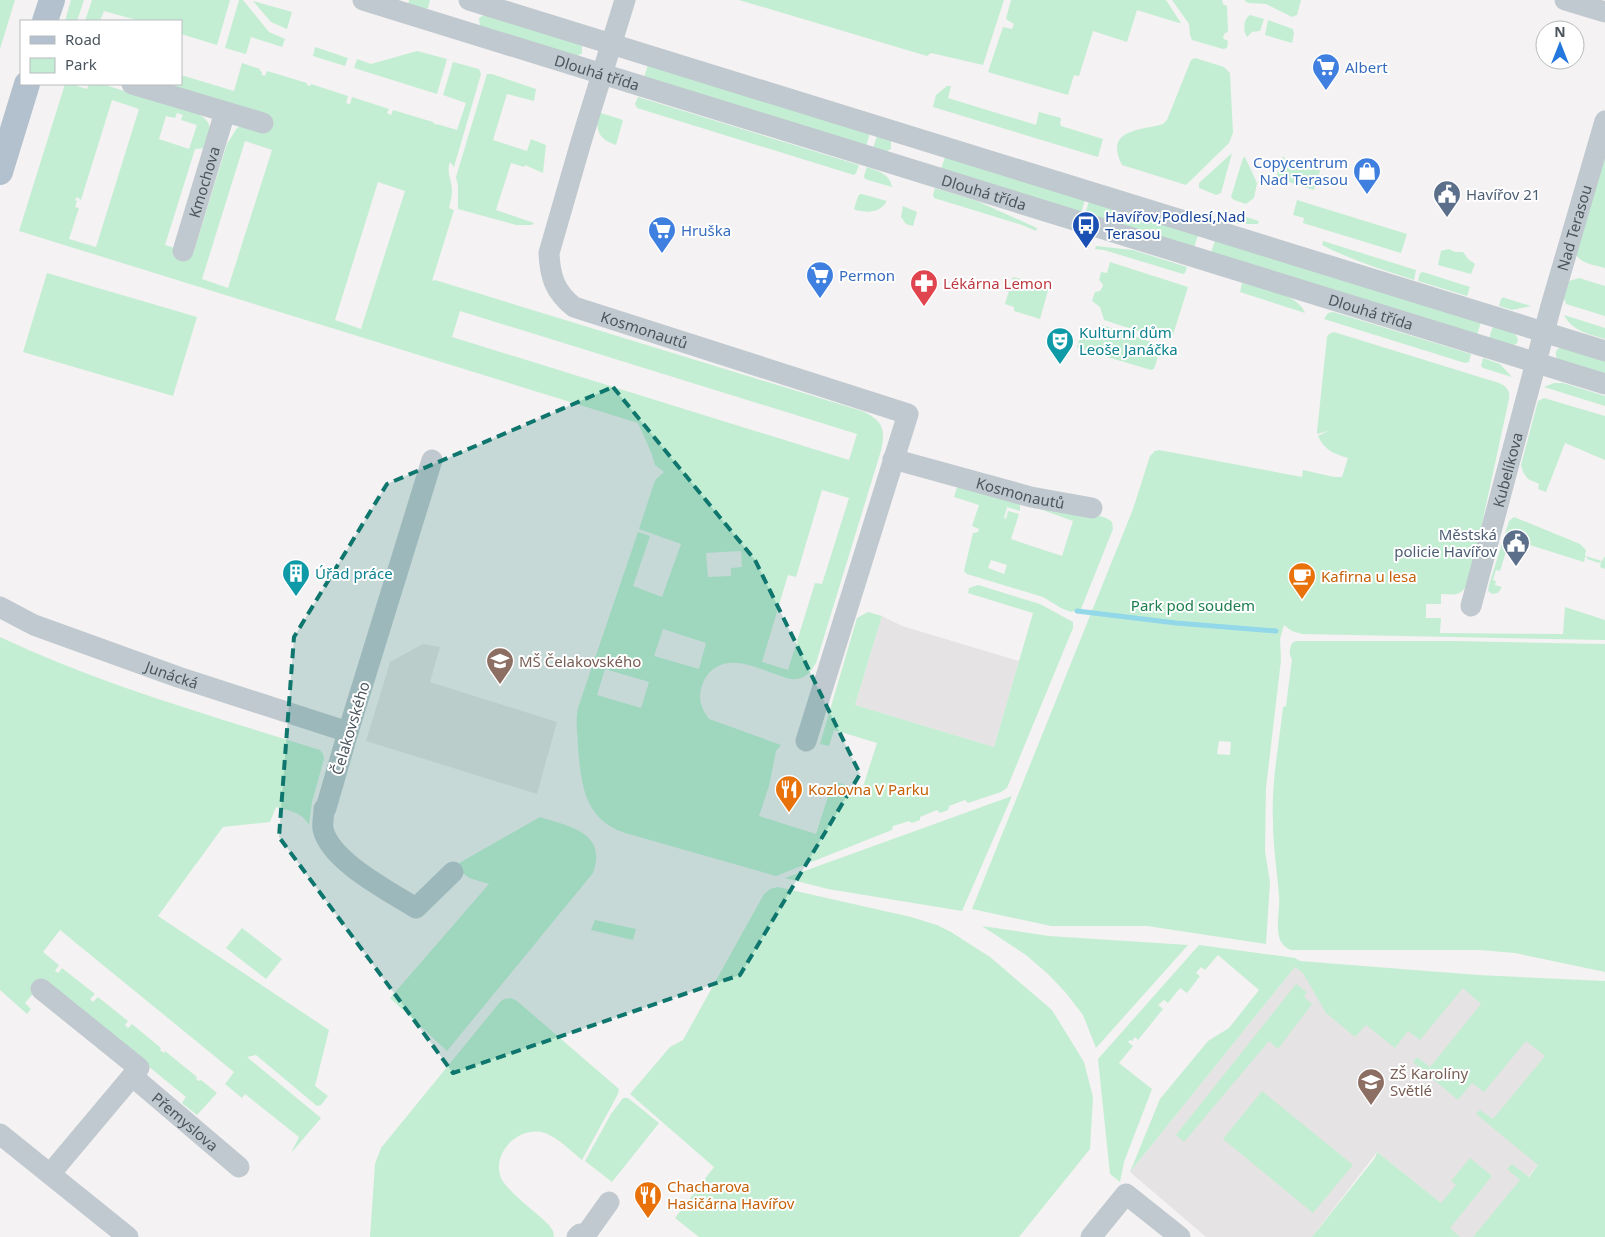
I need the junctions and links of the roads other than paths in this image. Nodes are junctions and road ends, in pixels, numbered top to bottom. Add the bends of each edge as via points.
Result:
1 (52, 0) edge
2 (363, 0) edge
3 (469, 0) edge
4 (625, 0) edge
5 (1565, 0) edge
6 (1605, 12) edge
7 (46, 20) edge
8 (611, 44) junction
9 (602, 74) junction
10 (27, 85) edge
11 (135, 85) edge
12 (225, 112) junction
13 (1605, 121) edge
14 (263, 123) dead end
15 (0, 172) edge
16 (183, 251) dead end
17 (1543, 332) junction
18 (1605, 351) edge
19 (1535, 363) junction
20 (1605, 384) edge
21 (893, 459) junction
22 (432, 460) dead end
23 (1092, 508) dead end
24 (1471, 606) dead end
25 (0, 607) edge
26 (348, 732) junction
27 (806, 741) dead end
28 (453, 872) dead end
29 (41, 989) dead end
30 (132, 1076) junction
31 (0, 1134) edge
32 (239, 1166) dead end
33 (50, 1174) junction
34 (609, 1202) dead end
35 (128, 1237) edge
36 (577, 1237) edge
37 (1091, 1237) edge
38 (1180, 1237) edge

1 - 7 main road
2 - 9 street, Dlouhá třída
3 - 8 street, Dlouhá třída
4 - 8 street, Dlouhá třída
5 - 6 street
8 - 9 street
8 - 17 street, Dlouhá třída
9 - 19 street, Dlouhá třída
9 - 21 street, Kosmonautů via 549,253 550,271 562,298 574,308 908,414
10 - 15 main road
11 - 12 street
12 - 14 street
12 - 16 street, Kmochova
13 - 17 street, Nad Terasou
17 - 18 street, Dlouhá třída
17 - 19 street, Kubelíkova
19 - 20 street, Dlouhá třída
19 - 24 street, Kubelíkova
21 - 23 street, Kosmonautů via 1031,497
21 - 27 street, Kosmonautů
22 - 26 street, Čelakovského
25 - 26 street, Junácká via 34,625 178,677
26 - 28 street, Čelakovského via 324,810 323,829 331,847 348,864 416,908
29 - 30 street via 139,1068
30 - 32 street, Přemyslova
30 - 33 street
31 - 33 street
33 - 35 street
34 - 36 street via 584,1237 580,1234
37 - 38 street via 1126,1194

